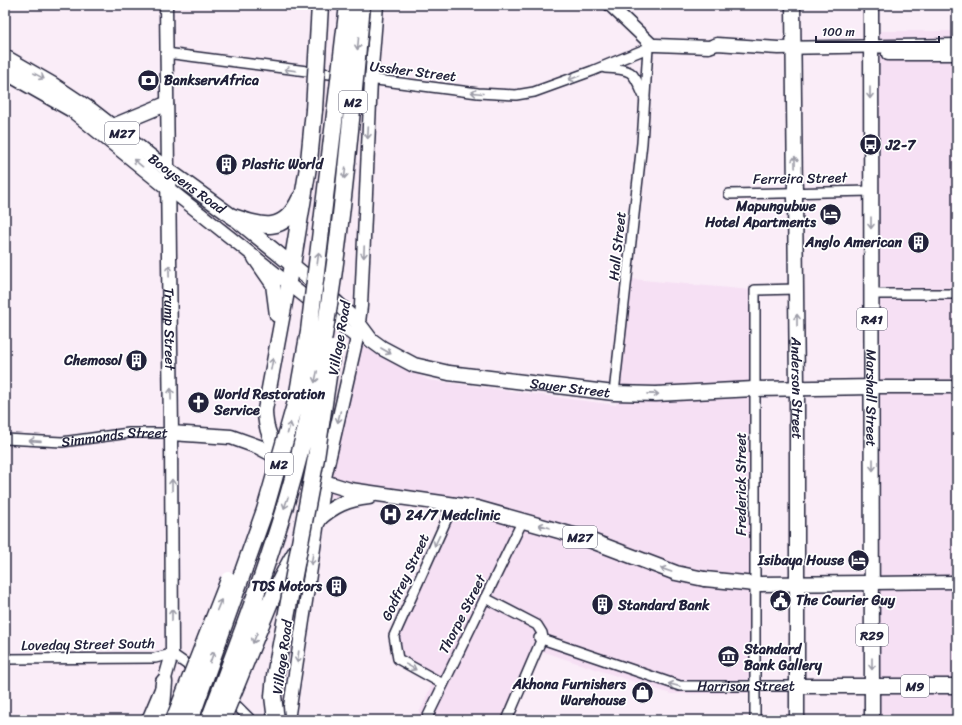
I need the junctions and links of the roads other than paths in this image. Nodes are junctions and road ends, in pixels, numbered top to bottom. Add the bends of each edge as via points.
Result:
1 (166, 5) edge
2 (320, 5) edge
3 (340, 5) edge
4 (348, 5) edge
5 (362, 5) edge
6 (377, 5) edge
7 (610, 5) edge
8 (793, 5) edge
9 (871, 5) edge
10 (957, 45) edge
11 (650, 46) junction
12 (793, 51) junction
13 (870, 51) junction
14 (166, 53) junction
15 (957, 54) edge
16 (5, 57) edge
17 (341, 66) junction
18 (600, 68) junction
19 (5, 72) edge
20 (371, 80) junction
21 (646, 102) junction
22 (166, 104) junction
23 (113, 126) junction
24 (168, 170) junction
25 (168, 188) junction
26 (304, 191) junction
27 (871, 191) junction
28 (795, 192) junction
29 (729, 194) dead end
30 (342, 200) junction
31 (233, 217) junction
32 (255, 258) junction
33 (292, 265) junction
34 (288, 284) junction
35 (796, 289) junction
36 (871, 294) junction
37 (957, 294) edge
38 (359, 324) junction
39 (278, 335) junction
40 (357, 338) junction
41 (797, 387) junction
42 (873, 387) junction
43 (957, 387) edge
44 (754, 389) junction
45 (614, 393) junction
46 (171, 433) junction
47 (5, 439) edge
48 (285, 455) junction
49 (324, 482) junction
50 (396, 497) junction
51 (453, 505) junction
52 (318, 520) junction
53 (523, 520) junction
54 (957, 582) edge
55 (872, 583) junction
56 (755, 584) junction
57 (797, 584) junction
58 (484, 600) junction
59 (541, 640) junction
60 (172, 654) junction
61 (5, 659) edge
62 (164, 682) junction
63 (443, 684) junction
64 (755, 686) junction
65 (797, 686) junction
66 (872, 686) junction
67 (957, 686) edge
68 (148, 720) edge
69 (161, 720) edge
70 (174, 720) edge
71 (190, 720) edge
72 (210, 720) edge
73 (222, 720) edge
74 (251, 720) edge
75 (276, 720) edge
76 (288, 720) edge
77 (426, 720) edge
78 (507, 720) edge
79 (755, 720) edge
80 (797, 720) edge
81 (872, 720) edge

1 - 14 street, Trump Street
2 - 26 highway, bridge via 312,136
3 - 17 highway, bridge
4 - 17 highway, M2, bridge
5 -> 30 highway, M2, bridge
6 - 20 street, Village Road
7 - 11 street
8 - 12 main road, Anderson Street
9 - 13 main road, Marshall Street / R41
10 - 13 street
11 - 12 street via 709,47 717,51 761,55
11 - 18 street, Ussher Street
11 - 21 street, Hall Street
12 - 13 street
28 -> 12 main road, Anderson Street
13 - 15 street
13 -> 27 main road, Marshall Street / R41
20 -> 14 street, Ussher Street
14 - 22 street, Trump Street
16 -> 23 main road, Booysens Road / M27 via 72,96
48 -> 17 highway, M2, bridge via 309,332
18 -> 20 street, Ussher Street via 534,92 516,95
18 - 21 street, Hall Street via 631,72 637,78
25 -> 19 main road, Booysens Road / M27 via 72,110
20 -> 38 street, Village Road via 363,291
21 - 45 street, Hall Street
22 - 23 main road
22 - 24 street, Trump Street
23 - 24 main road, Booysens Road / M27
24 - 25 main road, Trump Street
24 - 31 main road, Booysens Road / M27
25 - 32 street, Booysens Road / M27
46 -> 25 main road, Trump Street
26 - 31 highway via 295,209 279,223 255,225
26 - 33 highway
27 - 28 street, Ferreira Street
27 -> 36 main road, Marshall Street / R41
28 - 29 street, Ferreira Street
28 - 35 main road, Anderson Street
30 -> 72 highway, M2, bridge via 323,339 302,446 289,495
30 - 75 highway, bridge via 340,258 328,373 308,504 275,676 273,696
31 - 33 main road, Booysens Road / M27
32 - 34 street, Booysens Road
32 - 39 main road via 275,290
33 - 34 main road
33 - 38 main road, Booysens Road / M27
34 - 39 main road
34 - 40 street, Booysens Road
41 -> 35 main road, Anderson Street
35 - 44 street, Frederick Street via 755,290
36 - 37 street
36 - 42 main road, Marshall Street / R41
38 - 40 street, Village Road
38 -> 45 main road, Sauer Street / M27 via 371,340 382,348 429,370
48 -> 39 main road via 272,443 265,420 266,398
40 -> 49 street, Village Road
41 - 42 main road, M27
41 - 44 main road, Sauer Street / M27
41 - 57 main road, Anderson Street
42 - 43 street, M27
42 -> 55 main road, Marshall Street / R41
45 -> 44 main road, Sauer Street / M27 via 656,394
44 - 56 street, Frederick Street
46 -> 47 street, Simmonds Street via 129,433 62,442
46 - 48 main road, Simmonds Street via 231,437
60 -> 46 street, Trump Street
48 - 49 main road, Simmonds Street / M27
70 -> 48 highway, bridge via 267,484
71 -> 48 highway, M2, bridge
49 - 50 main road, Simmonds Street / M27 via 350,490
49 - 52 street, Village Road
50 - 51 main road, Simmonds Street / M27
50 - 52 main road via 370,496 352,499 328,510
51 - 53 main road, Simmonds Street / M27 via 477,508
51 -> 63 street, Godfrey Street via 394,636 398,659
52 -> 73 highway, bridge via 289,563 270,602
52 -> 76 street, Village Road
56 -> 53 main road, Simmonds Street / M27 via 676,573 584,538
53 - 58 street, Thorpe Street
54 - 55 street, Simmonds Street / M27
55 - 57 main road, Simmonds Street / M27
55 -> 66 main road, Marshall Street / R29
56 - 57 main road, Simmonds Street / M27
56 - 64 street, Frederick Street
57 - 65 main road, Anderson Street
58 - 59 street via 537,625 542,633
58 - 63 street, Thorpe Street
64 -> 59 street, Harrison Street / M9 via 680,686
59 - 78 street
60 - 61 street, Loveday Street South via 155,658
60 - 62 street, Trump Street
60 - 74 street via 215,684
62 - 68 street, Trump Street
62 - 69 highway
63 - 77 street, Thorpe Street
64 - 65 street, Harrison Street / M9
64 - 79 street, Frederick Street
65 - 66 main road, Harrison Street / M9
65 - 80 main road, Anderson Street
66 - 67 main road, Harrison Street / M9
66 - 81 main road, Marshall Street / R29

